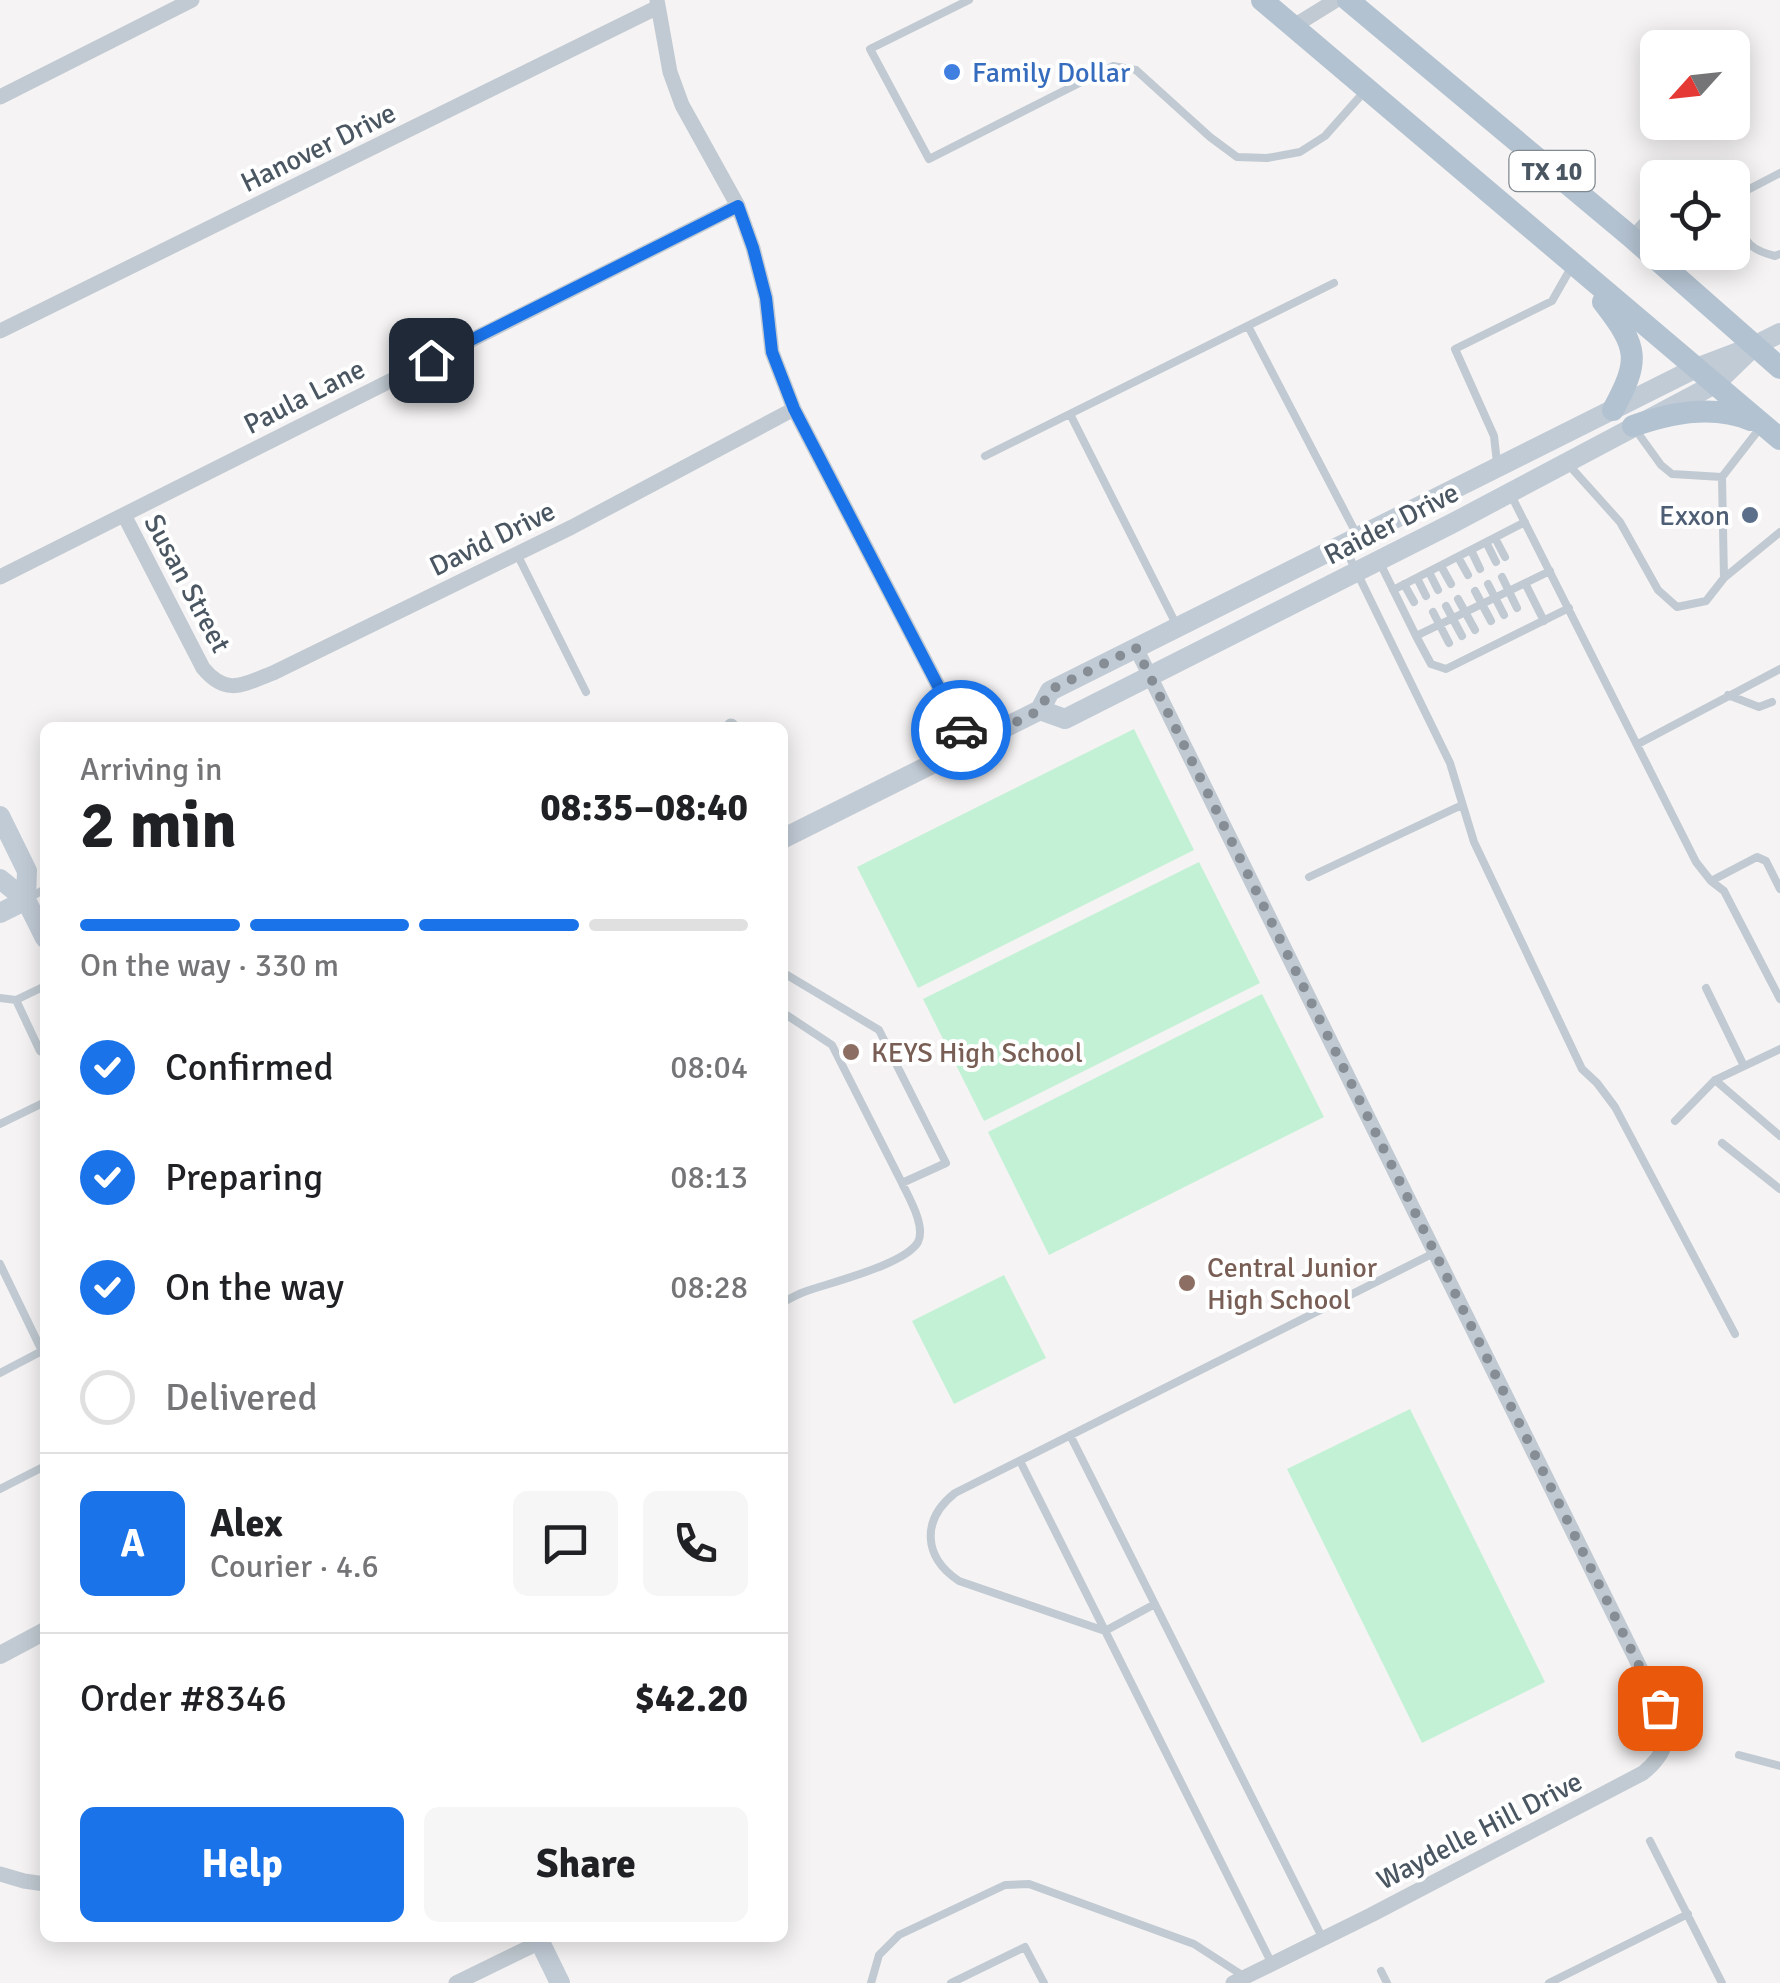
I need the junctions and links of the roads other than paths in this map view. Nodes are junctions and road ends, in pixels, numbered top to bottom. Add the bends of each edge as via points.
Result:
1 (192, 0) edge
2 (969, 0) edge
3 (1262, 0) edge
4 (1336, 0) edge
5 (1348, 0) edge
6 (658, 4) edge
7 (1294, 26) junction
8 (1367, 89) junction
9 (0, 97) edge
10 (1780, 173) edge
11 (1750, 189) edge
12 (738, 206) junction
13 (1640, 225) edge
14 (1630, 236) junction
15 (1750, 245) edge
16 (1780, 254) edge
17 (1574, 264) junction
18 (1334, 283) dead end
19 (1248, 326) junction
20 (0, 332) edge
21 (1780, 332) edge
22 (1754, 346) junction
23 (1696, 368) junction
24 (1780, 368) edge
25 (1715, 384) junction
26 (794, 409) junction
27 (1612, 410) junction
28 (1070, 414) junction
29 (1632, 426) junction
30 (1772, 432) edge
31 (985, 456) dead end
32 (1567, 463) junction
33 (1497, 468) junction
34 (1722, 477) junction
35 (1510, 493) junction
36 (124, 515) junction
37 (1524, 522) junction
38 (1780, 532) edge
39 (1495, 538) junction
40 (1351, 540) junction
41 (1486, 542) junction
42 (1471, 550) junction
43 (517, 554) junction
44 (1458, 556) junction
45 (1379, 560) junction
46 (1441, 566) junction
47 (1480, 569) dead end
48 (1550, 571) junction
49 (1357, 572) junction
50 (1429, 572) junction
51 (1512, 573) dead end
52 (1468, 576) dead end
53 (0, 578) edge
54 (1417, 578) junction
55 (1502, 578) dead end
56 (1724, 578) junction
57 (1404, 584) junction
58 (1450, 584) dead end
59 (1488, 584) dead end
60 (1522, 585) junction
61 (1393, 590) junction
62 (1438, 590) dead end
63 (1509, 590) junction
64 (1475, 591) dead end
65 (1426, 596) dead end
66 (1494, 598) junction
67 (1458, 599) dead end
68 (1414, 602) dead end
69 (1482, 604) junction
70 (1446, 606) dead end
71 (1517, 608) dead end
72 (1569, 608) junction
73 (1433, 612) dead end
74 (1465, 612) junction
75 (1504, 615) dead end
76 (1421, 618) dead end
77 (1452, 618) junction
78 (1492, 621) dead end
79 (1544, 621) junction
80 (1439, 624) junction
81 (1178, 627) junction
82 (1428, 630) junction
83 (1474, 630) dead end
84 (1416, 636) junction
85 (1462, 636) dead end
86 (1449, 643) dead end
87 (1136, 648) junction
88 (1780, 669) edge
89 (208, 674) joint
90 (1150, 676) junction
91 (586, 692) dead end
92 (1728, 695) junction
93 (1772, 702) dead end
94 (1040, 710) junction
95 (1638, 744) junction
96 (969, 746) junction
97 (1462, 805) junction
98 (0, 816) edge
99 (788, 833) edge
100 (1310, 876) dead end
101 (0, 879) edge
102 (1711, 881) junction
103 (1780, 889) edge
104 (36, 895) edge
105 (0, 913) edge
106 (788, 976) edge
107 (40, 988) edge
108 (1706, 988) dead end
109 (0, 998) edge
110 (1780, 999) edge
111 (16, 1000) junction
112 (788, 1016) edge
113 (1780, 1049) edge
114 (40, 1051) edge
115 (1744, 1066) junction
116 (1714, 1080) junction
117 (40, 1104) edge
118 (1675, 1121) dead end
119 (0, 1124) edge
120 (1780, 1136) edge
121 (1722, 1144) dead end
122 (902, 1183) junction
123 (1780, 1189) edge
124 (1435, 1253) junction
125 (0, 1264) edge
126 (788, 1300) edge
127 (1735, 1334) dead end
128 (40, 1346) edge
129 (40, 1356) edge
130 (0, 1372) edge
131 (1070, 1435) junction
132 (1020, 1460) junction
133 (40, 1468) edge
134 (0, 1488) edge
135 (1155, 1604) junction
136 (1106, 1631) junction
137 (40, 1634) edge
138 (0, 1655) edge
139 (1739, 1755) dead end
140 (1780, 1766) edge
141 (1650, 1841) dead end
142 (0, 1874) edge
143 (40, 1883) edge
144 (1688, 1914) junction
145 (1322, 1938) junction
146 (535, 1942) edge
147 (540, 1942) edge
148 (1272, 1964) junction
149 (1381, 1971) dead end
150 (1239, 1980) edge
151 (456, 1983) edge
152 (560, 1983) edge
153 (871, 1983) edge
154 (951, 1983) edge
155 (1044, 1983) edge
156 (1387, 1983) edge
157 (1548, 1983) edge
158 (1722, 1983) edge

1 - 9 street
2 - 8 lane via 870,49 929,159 1114,66 1136,70 1237,157 1300,152 1325,136
3 - 7 main road, TX 10
4 - 7 street
5 - 14 main road, TX 10
6 - 12 street via 682,104
6 - 20 street, Hanover Drive
7 - 8 main road, TX 10
8 - 17 main road, TX 10
10 - 11 lane
12 - 26 street via 766,298 772,352
12 - 36 street, Paula Lane
13 - 14 lane
14 - 22 main road, TX 10
15 - 16 lane
17 - 23 main road, TX 10
17 - 27 main road via 1630,345 1629,380
17 - 33 lane via 1552,301 1455,349 1494,436
18 - 19 lane
19 - 28 lane
19 - 40 lane
21 - 22 main road, Raider Drive
22 - 23 main road, Raider Drive
22 - 24 main road, TX 10
22 - 25 main road, Raider Drive
23 - 25 main road, TX 10
23 - 27 main road, Raider Drive
25 - 29 main road, Raider Drive
25 - 30 main road, TX 10
26 - 43 street, David Drive
26 - 96 street
27 - 33 main road, Raider Drive
28 - 31 lane
28 - 81 lane
29 - 30 main road via 1701,411 1736,413
29 - 32 main road, Raider Drive
29 - 34 lane via 1672,474
30 - 34 lane
32 - 35 main road, Raider Drive
32 - 56 lane via 1620,522 1658,590 1677,607 1706,601
33 - 35 main road
33 - 40 main road, Raider Drive
34 - 56 lane
35 - 37 lane
35 - 45 main road, Raider Drive
36 - 53 street, Paula Lane
36 - 89 street, Susan Street
37 - 39 lane
37 - 48 lane
38 - 56 lane
39 - 41 lane
39 - 41 lane via 1500,560
40 - 49 lane
40 - 81 main road, Raider Drive
41 - 42 lane
42 - 44 lane
42 - 47 lane
43 - 89 street, David Drive via 273,673 236,687
43 - 91 lane
44 - 46 lane
44 - 52 lane
45 - 49 main road, Raider Drive
45 - 61 lane
46 - 50 lane
46 - 58 lane
48 - 60 lane
48 - 72 lane
49 - 90 main road, Raider Drive
49 - 97 lane via 1450,763
50 - 54 lane
50 - 62 lane
51 - 60 lane
54 - 57 lane
54 - 65 lane
55 - 63 lane
57 - 61 lane
57 - 68 lane
59 - 66 lane
60 - 63 lane
60 - 79 lane
61 - 84 lane
63 - 66 lane
63 - 71 lane
64 - 69 lane
66 - 69 lane
66 - 75 lane
67 - 74 lane
69 - 74 lane
69 - 78 lane
70 - 77 lane
72 - 79 lane
72 - 95 lane
73 - 80 lane
74 - 77 lane
74 - 83 lane
76 - 82 lane
77 - 80 lane
77 - 85 lane
79 - 84 lane via 1446,669 1431,664
80 - 82 lane
80 - 86 lane
81 - 87 main road, Raider Drive
82 - 84 lane
87 - 90 street, Waydelle Hill Drive
87 - 94 main road, Raider Drive via 1050,690
88 - 92 lane
90 - 94 main road, Raider Drive via 1064,719
90 - 124 street, Waydelle Hill Drive
92 - 93 lane via 1758,708
92 - 95 lane
94 - 96 main road, Raider Drive
95 - 102 lane
96 - 99 main road, Raider Drive
97 - 100 lane
97 - 127 lane via 1582,1068 1615,1107
98 - 104 main road
101 - 104 main road
102 - 103 lane via 1756,858 1766,861
102 - 110 lane via 1724,891
104 - 105 main road
106 - 122 lane via 879,1030 946,1163
107 - 111 lane
108 - 115 lane
109 - 111 lane
111 - 114 lane
112 - 122 lane via 832,1045
113 - 115 lane
115 - 116 lane
116 - 118 lane
116 - 120 lane
117 - 119 lane
121 - 123 lane
122 - 126 lane via 919,1241 890,1262
124 - 131 lane
124 - 145 street, Waydelle Hill Drive via 1660,1708 1666,1742 1644,1773
125 - 128 lane
129 - 130 lane
131 - 132 lane
131 - 135 lane
132 - 136 lane
132 - 136 lane via 943,1502 930,1530 936,1560 959,1581
133 - 134 lane
135 - 136 lane
135 - 145 lane
136 - 148 lane
137 - 138 street
139 - 140 lane
141 - 144 lane
142 - 143 street
144 - 157 lane
144 - 158 lane
145 - 148 street, Waydelle Hill Drive
146 - 151 street
147 - 152 main road
148 - 150 street, Waydelle Hill Drive
149 - 156 lane
150 - 153 lane via 1194,1944 1028,1884 1006,1885 898,1935 879,1955
154 - 155 lane via 1025,1947

